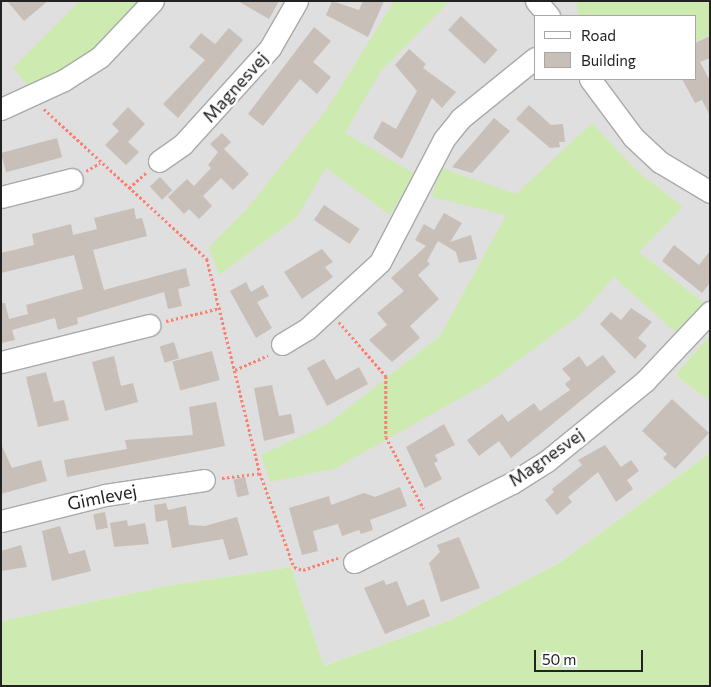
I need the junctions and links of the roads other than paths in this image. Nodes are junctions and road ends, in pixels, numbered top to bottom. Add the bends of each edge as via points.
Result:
1 (153, 1) edge
2 (297, 1) edge
3 (536, 1) edge
4 (548, 15) edge
5 (534, 59) edge
6 (591, 80) edge
7 (1, 109) edge
8 (159, 161) road end
9 (72, 179) dead end
10 (710, 192) edge
11 (1, 197) edge
12 (710, 312) edge
13 (149, 324) road end
14 (282, 344) road end
15 (1, 362) edge
16 (204, 480) road end
17 (1, 521) edge
18 (354, 562) road end

1 - 7 street via 100,57 64,80
2 - 8 street, Magnesvej via 289,23 251,69 183,144
3 - 4 street
5 - 14 street via 455,125 380,262 329,310
6 - 10 street via 633,137 660,162
9 - 11 street
12 - 18 street, Magnesvej via 645,381 546,461 512,483 430,521
13 - 15 street
16 - 17 street, Gimlevej via 106,495

